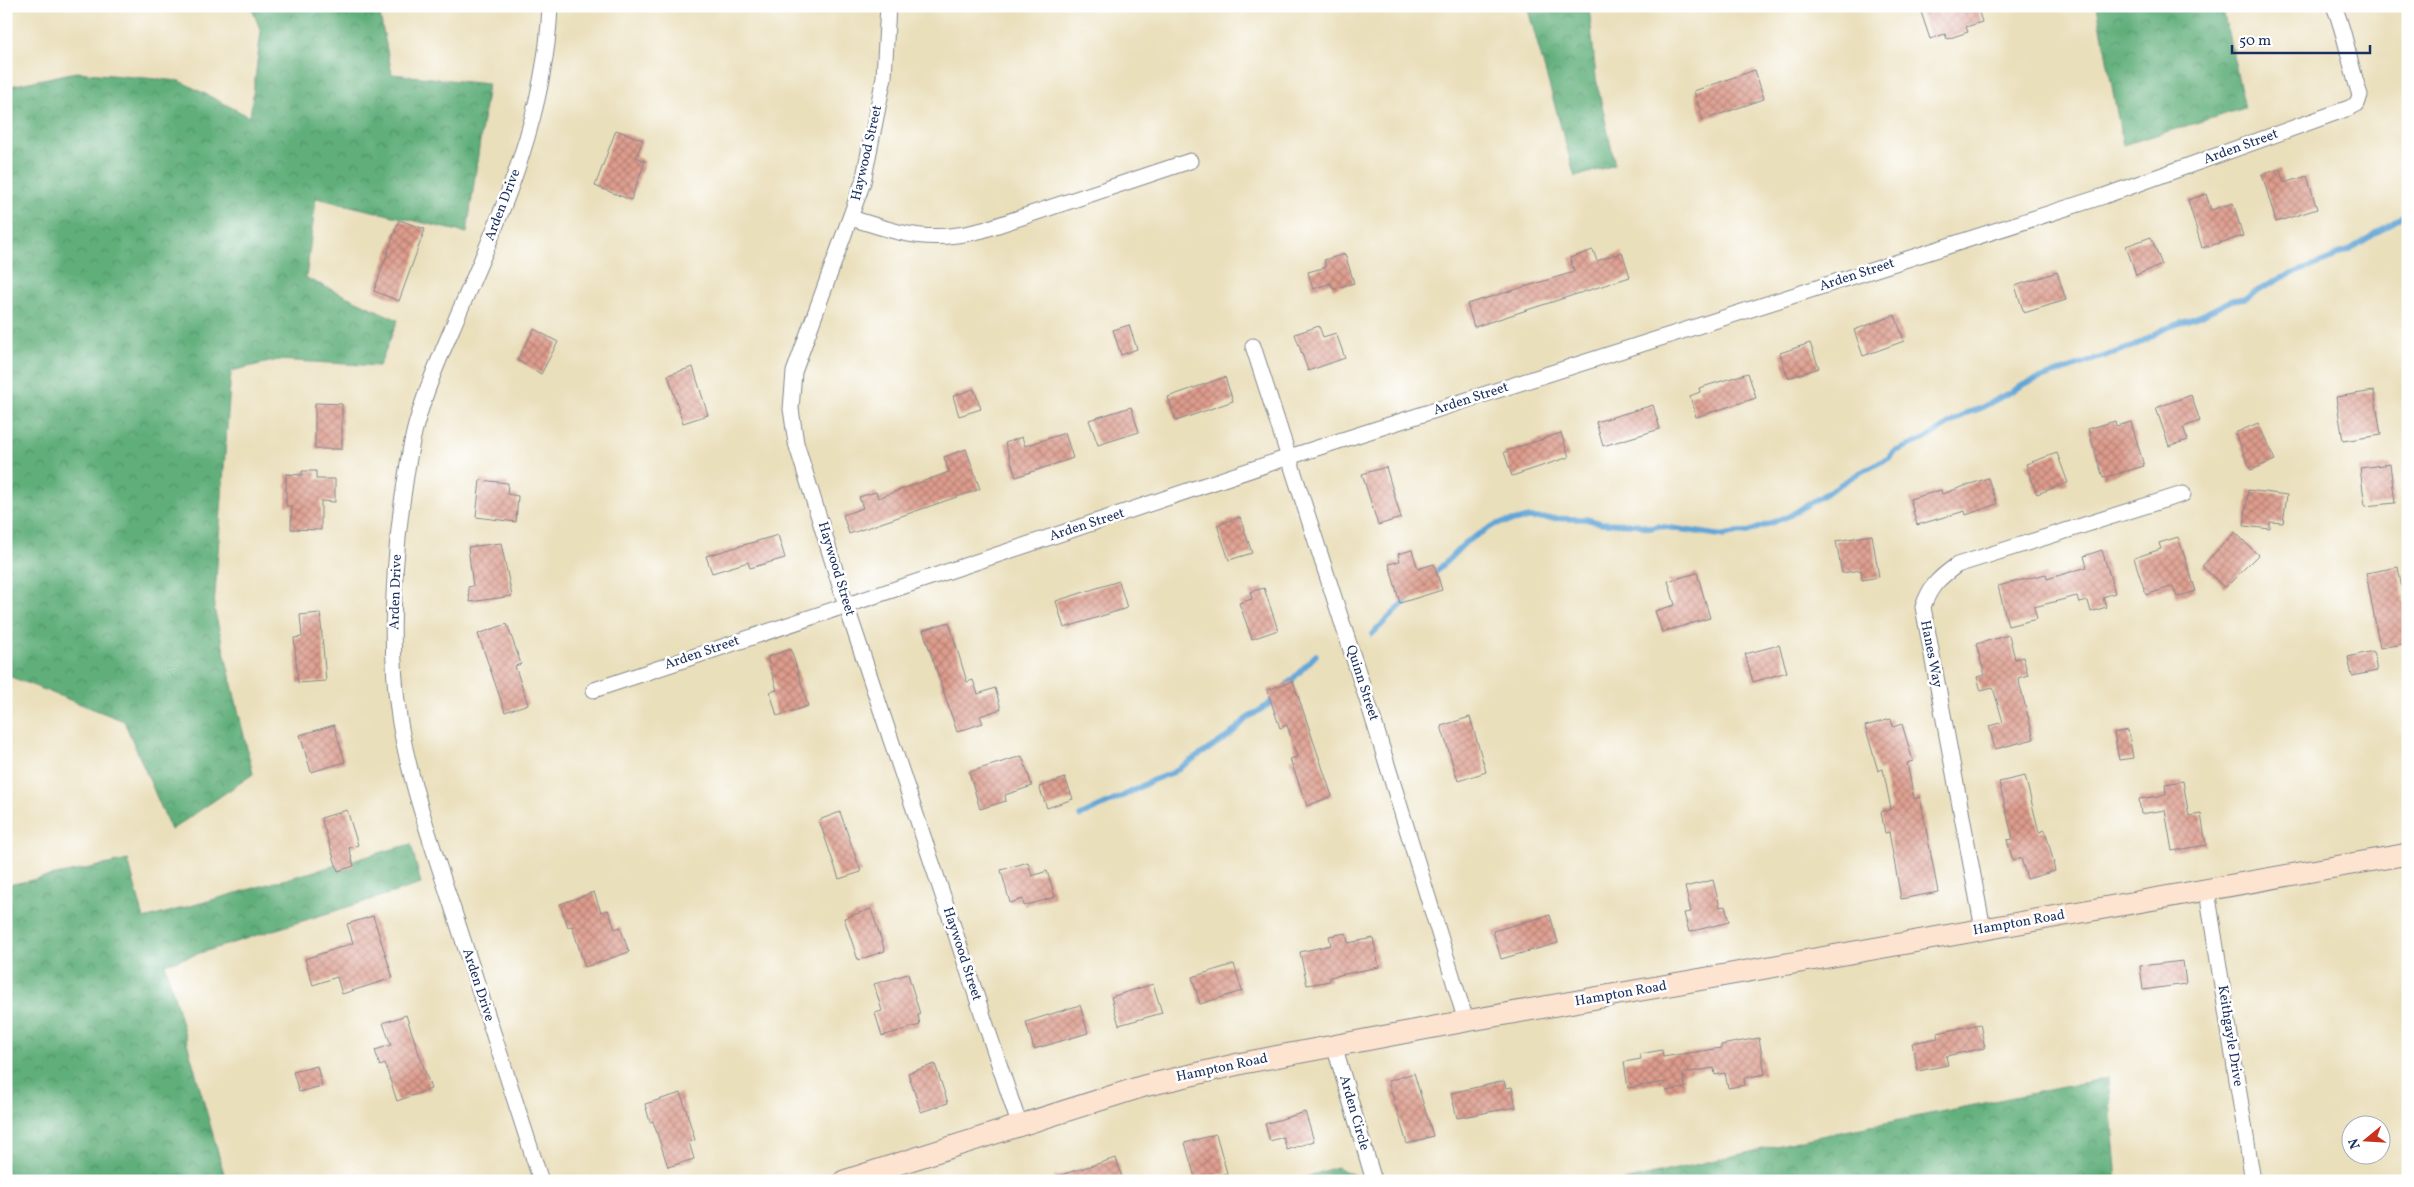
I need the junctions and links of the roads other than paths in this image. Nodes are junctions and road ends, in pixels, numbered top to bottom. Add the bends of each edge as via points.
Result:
1 (550, 6) edge
2 (888, 6) edge
3 (2334, 6) edge
4 (1190, 161) dead end
5 (851, 218) junction
6 (1253, 346) dead end
7 (1289, 457) junction
8 (2183, 494) dead end
9 (846, 605) junction
10 (594, 690) dead end
11 (2408, 854) edge
12 (2207, 891) junction
13 (1983, 930) junction
14 (1466, 1021) junction
15 (1334, 1045) junction
16 (1019, 1124) junction
17 (541, 1181) edge
18 (844, 1181) edge
19 (1374, 1181) edge
20 (2253, 1181) edge

1 - 17 street, Arden Drive via 548,45 526,142 498,222 416,423 407,465 394,589 399,715 405,748 440,868
2 - 5 street, Haywood Street via 884,78 863,182
3 - 7 street, Arden Street via 2344,30 2360,95 2357,104 2349,108 2104,196
4 - 5 street via 954,237 902,234
5 - 9 street, Haywood Street via 794,372 791,409 796,443
6 - 7 street, Quinn Street
7 - 9 street, Arden Street
7 - 14 street, Quinn Street
8 - 13 street, Hanes Way via 1957,565 1928,590 1922,607
9 - 10 street, Arden Street
9 - 16 street, Haywood Street
11 - 12 main road, Hampton Road
12 - 13 main road, Hampton Road
12 - 20 street, Keithgayle Drive
13 - 14 main road, Hampton Road
14 - 15 main road, Hampton Road
15 - 16 main road, Hampton Road via 1144,1086
15 - 19 street, Arden Circle
16 - 18 main road, Hampton Road

